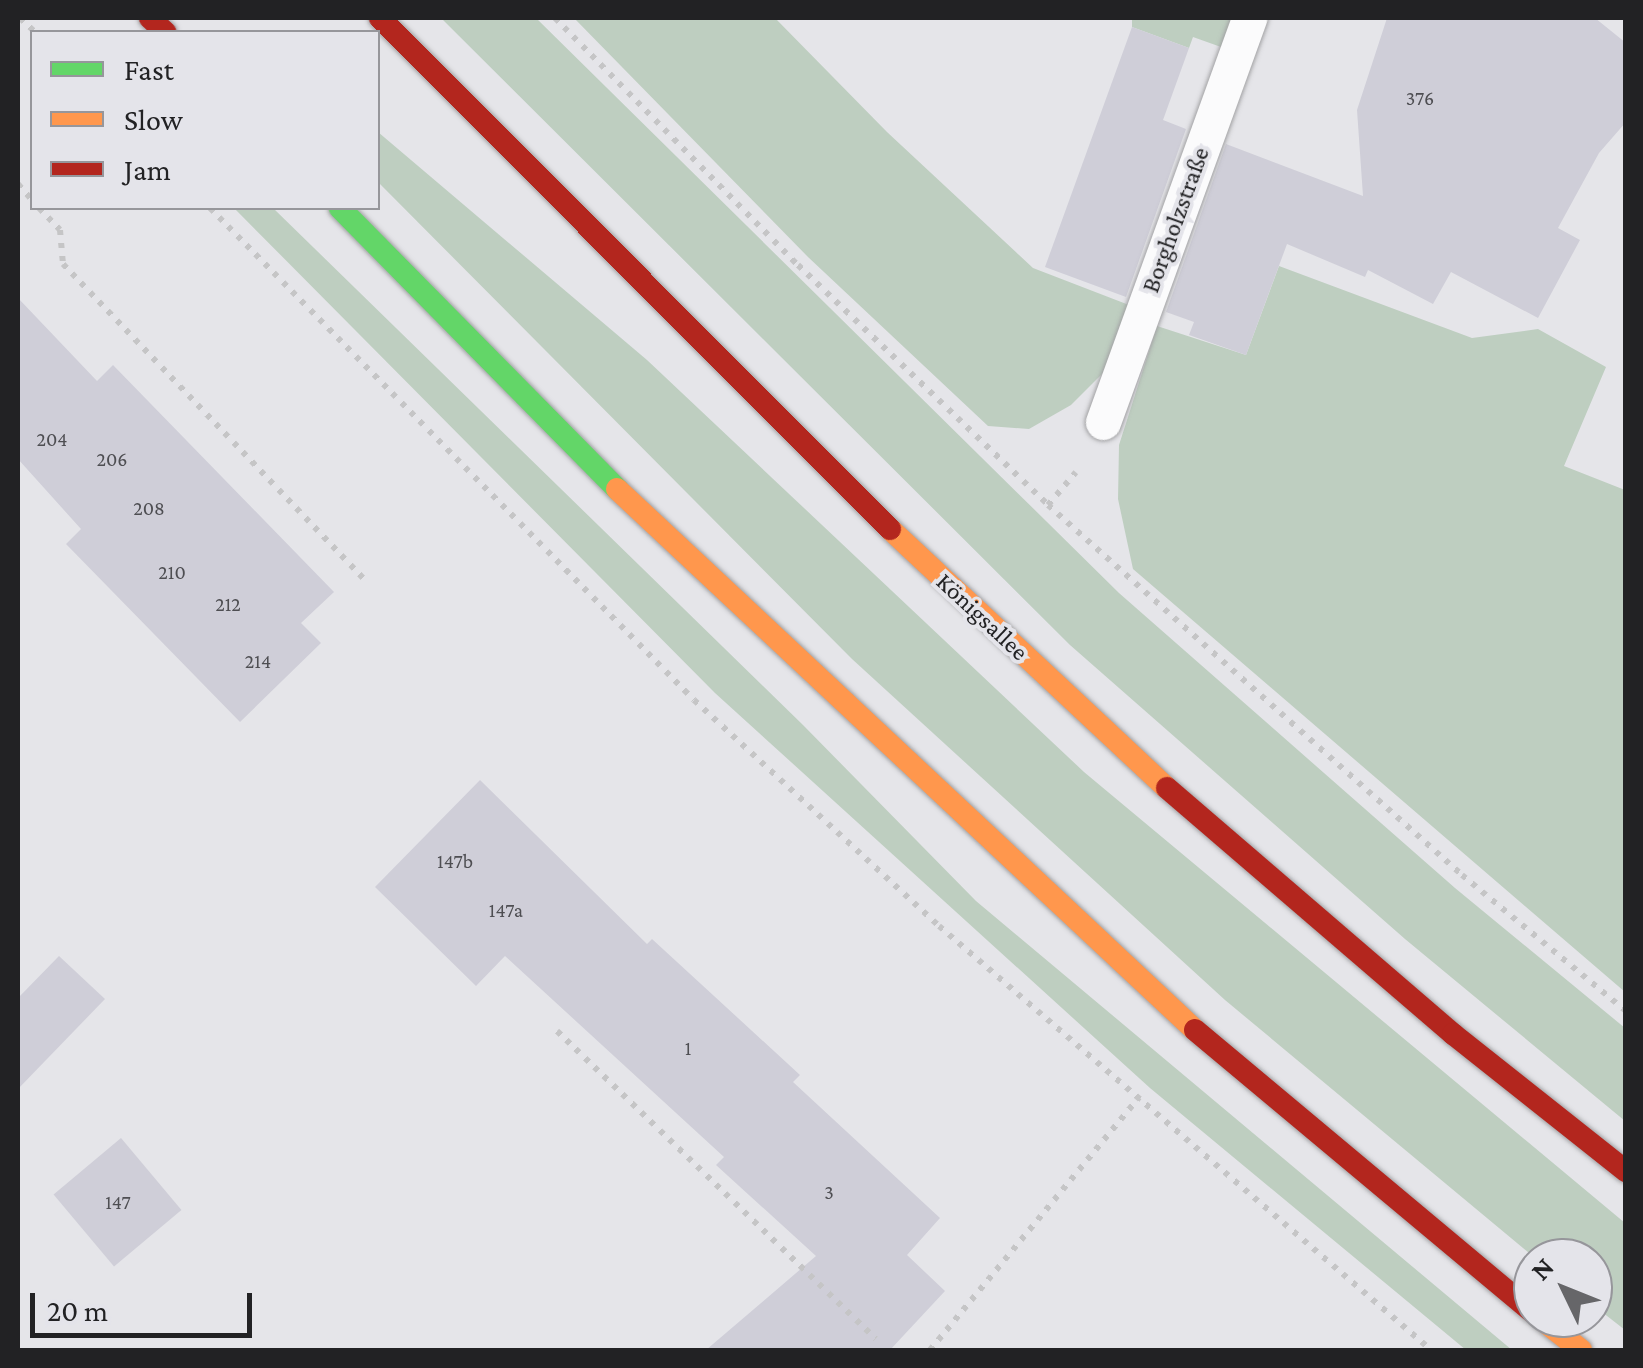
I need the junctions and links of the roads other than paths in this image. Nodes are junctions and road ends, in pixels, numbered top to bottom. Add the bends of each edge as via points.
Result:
1 (380, 18) edge
2 (1248, 18) edge
3 (342, 210) edge
4 (1103, 422) dead end
5 (1626, 1170) edge
6 (1513, 1295) edge

1 - 5 main road, Königsallee via 986,622 1452,1034
2 - 4 lane, Borgholzstraße
3 - 6 main road via 596,468 1009,860 1196,1031

